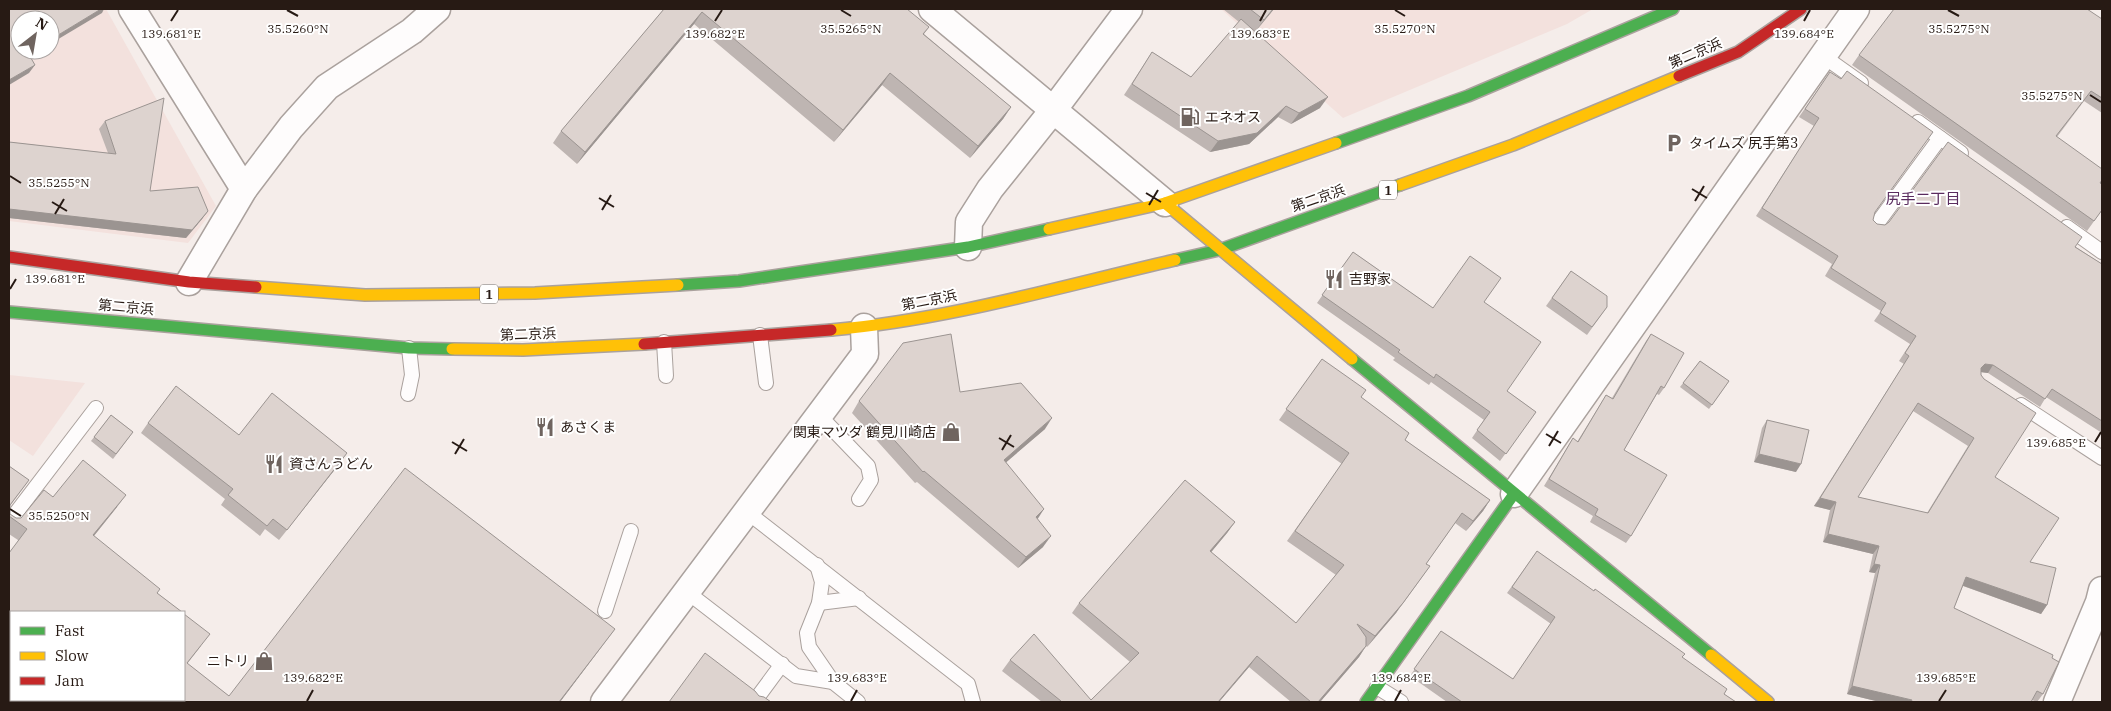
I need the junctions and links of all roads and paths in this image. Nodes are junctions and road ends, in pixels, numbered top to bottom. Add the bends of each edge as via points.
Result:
1 (132, 9) edge
2 (436, 9) edge
3 (932, 9) edge
4 (1128, 9) edge
5 (1672, 9) edge
6 (1801, 9) edge
7 (1856, 9) edge
8 (1823, 56) junction
9 (1870, 89) edge
10 (1054, 109) junction
11 (1909, 116) edge
12 (1940, 138) junction
13 (1972, 161) edge
14 (244, 189) junction
15 (1165, 203) junction
16 (2054, 218) edge
17 (1876, 225) edge
18 (968, 248) junction
19 (1219, 250) junction
20 (2102, 252) edge
21 (9, 257) edge
22 (189, 282) junction
23 (9, 312) edge
24 (864, 327) junction
25 (760, 335) junction
26 (664, 342) junction
27 (409, 348) junction
28 (666, 376) dead end
29 (766, 383) dead end
30 (408, 394) dead end
31 (2007, 395) edge
32 (96, 408) dead end
33 (819, 415) junction
34 (2102, 458) edge
35 (1514, 494) junction
36 (859, 499) dead end
37 (747, 512) junction
38 (9, 522) edge
39 (631, 531) dead end
40 (817, 566) junction
41 (2102, 590) edge
42 (686, 592) junction
43 (859, 598) junction
44 (819, 603) junction
45 (605, 611) dead end
46 (782, 664) junction
47 (833, 682) junction
48 (1378, 687) junction
49 (604, 702) edge
50 (754, 702) edge
51 (858, 702) edge
52 (973, 702) edge
53 (1366, 702) edge
54 (1401, 702) edge
55 (1768, 702) edge
56 (2057, 702) edge

1 - 14 street
2 - 14 street via 412,31 327,88 291,127
3 - 10 street
4 - 10 street
5 - 15 main road, 1 via 1468,96
6 - 19 main road, 第二京浜 / 1 via 1738,52 1513,145
7 - 8 street
8 - 9 lane
8 - 35 street
10 - 15 street
10 - 18 street via 990,189 969,222
11 - 12 lane
12 - 13 lane
12 - 17 lane
14 - 22 street
15 - 18 main road, 1
15 - 19 main road
16 - 20 lane
18 - 22 main road, 1 via 739,281 536,293 365,295
19 - 24 main road, 第二京浜 / 1 via 952,312
19 - 35 main road
21 - 22 main road, 1
23 - 27 main road, 第二京浜 / 1
24 - 25 main road, 第二京浜 / 1
24 - 33 street via 865,354
25 - 26 main road, 第二京浜 / 1
25 - 29 lane
26 - 27 main road, 第二京浜 / 1 via 522,350
26 - 28 lane
27 - 30 lane via 412,375
31 - 34 lane
32 - 38 lane
33 - 36 lane via 868,466 871,480
33 - 37 street
35 - 48 main road
35 - 55 main road
37 - 40 lane
37 - 42 street
39 - 45 lane
40 - 43 lane
40 - 44 lane via 822,582
41 - 56 street
42 - 46 lane
42 - 49 street
43 - 44 lane
43 - 52 lane via 968,684
44 - 47 lane via 807,633 809,647
46 - 47 lane via 796,676
46 - 50 lane
47 - 51 lane
48 - 53 main road
48 - 54 lane

